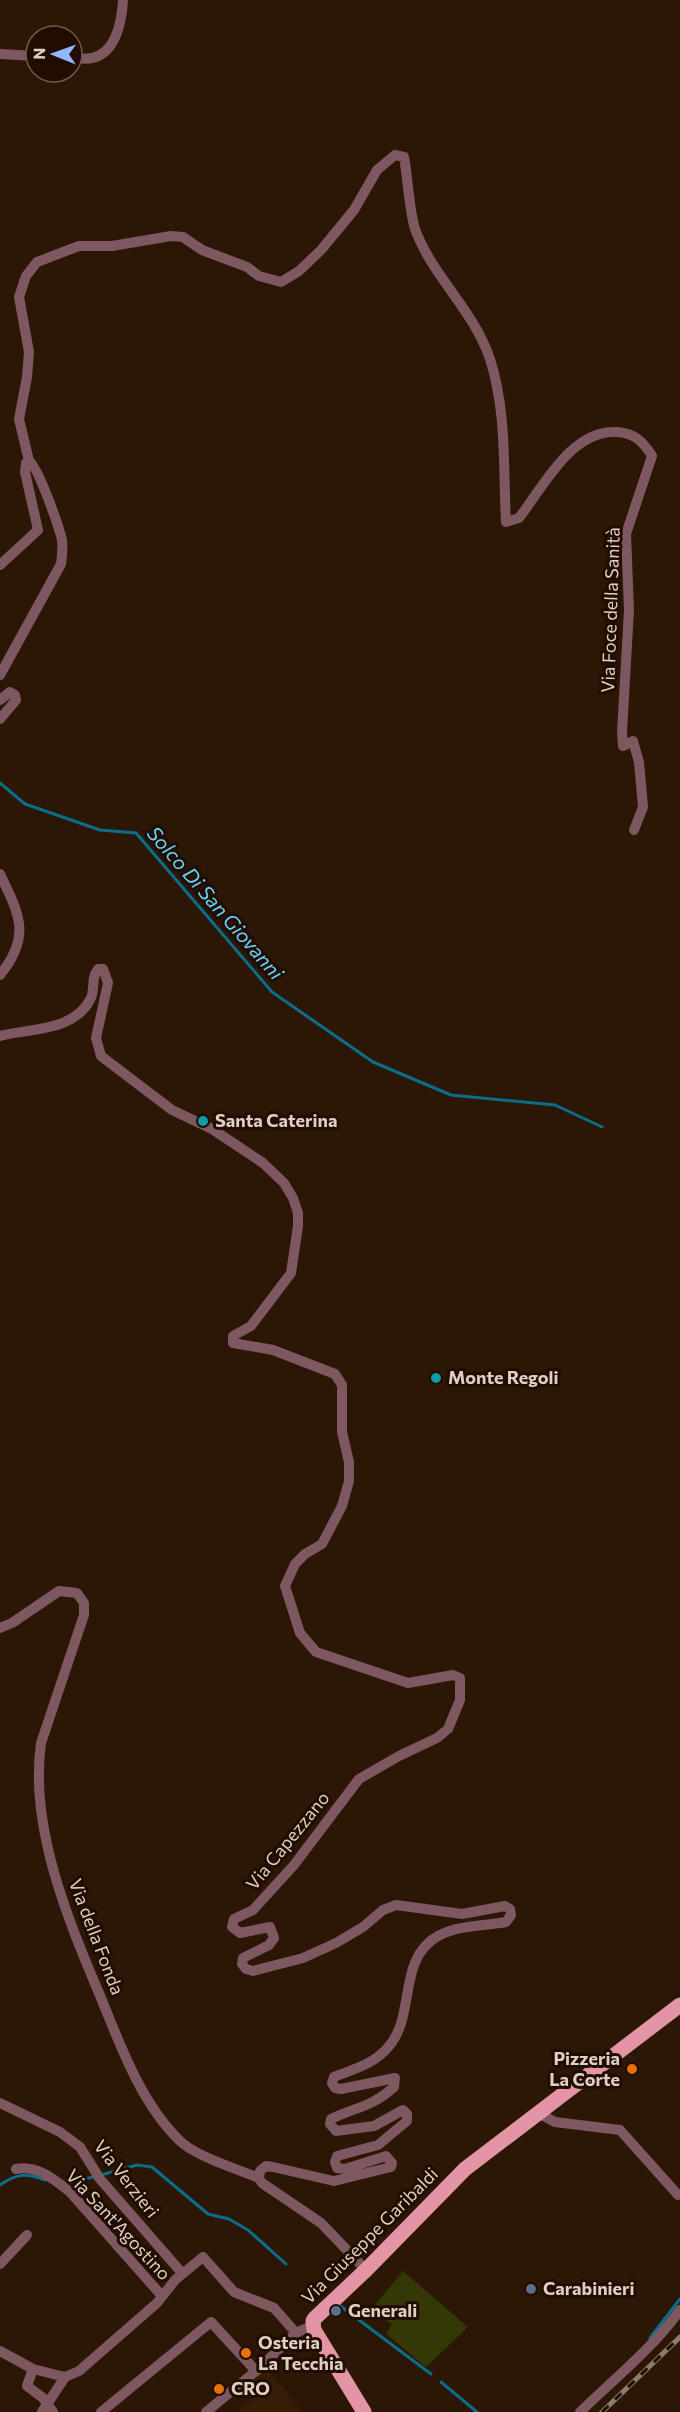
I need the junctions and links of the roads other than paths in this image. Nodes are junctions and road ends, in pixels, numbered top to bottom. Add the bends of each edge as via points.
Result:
1 (123, 0) edge
2 (0, 54) edge
3 (24, 55) edge
4 (84, 57) edge
5 (29, 461) junction
6 (0, 565) edge
7 (0, 675) edge
8 (0, 700) edge
9 (0, 719) edge
10 (634, 830) dead end
11 (0, 874) edge
12 (0, 975) edge
13 (0, 1036) edge
14 (0, 1628) edge
15 (680, 2005) edge
16 (0, 2103) edge
17 (538, 2113) junction
18 (16, 2169) dead end
19 (259, 2178) junction
20 (678, 2195) dead end
21 (27, 2235) dead end
22 (0, 2264) edge
23 (366, 2270) junction
24 (182, 2273) junction
25 (162, 2296) junction
26 (680, 2310) edge
27 (313, 2325) junction
28 (296, 2333) junction
29 (0, 2351) edge
30 (33, 2369) junction
31 (256, 2371) junction
32 (65, 2378) junction
33 (47, 2410) edge
34 (101, 2412) edge
35 (206, 2412) edge
36 (364, 2412) edge
37 (580, 2412) edge

1 - 4 street via 118,29 108,50 99,57
2 - 3 street
5 - 6 street via 25,472 38,530
5 - 7 street via 38,470 59,528 61,564
5 - 10 street, Via Foce della Sanità via 19,419 29,352 19,297 26,276 37,262 80,246 112,246 171,236 183,237 202,250 281,282 321,250 354,210 377,170 394,155 404,157 415,227 430,260 476,326 490,360 502,416 506,522 519,518 571,449 590,436 627,432 643,442 652,456 626,534 629,610 622,732 623,746 633,741 639,762 643,807
8 - 9 street via 10,692 16,700
11 - 12 street via 20,916 18,942
13 - 19 street, Via Capezzano via 45,1029 77,1015 92,997 94,973 103,969 108,983 96,1038 101,1056 172,1110 238,1145 284,1183 298,1213 291,1273 251,1326 233,1336 233,1343 281,1352 339,1378 342,1432 350,1462 342,1506 322,1544 305,1554 288,1575 286,1595 300,1633 316,1652 408,1683 460,1678 460,1700 448,1729 359,1779 294,1865 253,1910 234,1919 232,1927 240,1933 270,1927 274,1933 269,1945 243,1958 246,1969 254,1971 303,1958 336,1943 396,1905 462,1914 505,1906 511,1915 506,1922 439,1935 429,1943 409,1977 391,2044 362,2068 334,2077 332,2083 341,2089 395,2078 390,2091 363,2109 332,2119 330,2124 336,2131 374,2126 403,2110 406,2121 378,2145 336,2156 334,2162 345,2169 386,2156 391,2167 334,2181 266,2166
14 - 19 street, Via della Fonda via 59,1591 77,1593 84,1603 84,1616 41,1743 38,1763 46,1832 68,1919 121,2048 148,2100 181,2142
15 - 17 main road, Via Giuseppe Garibaldi
16 - 24 street, Via Verzieri via 60,2132 80,2147 100,2179
17 - 20 street via 555,2122 620,2130
17 - 23 main road, Via Giuseppe Garibaldi via 465,2169
18 - 25 street, Via Sant'Agostino via 34,2169 69,2192
19 - 23 street via 321,2223
21 - 22 street
23 - 27 main road, Via Giuseppe Garibaldi via 315,2318
24 - 25 street, Via Sant'Agostino
24 - 28 street, Via Sant'Agostino via 203,2257 234,2292 274,2308
25 - 32 street, Via Sant'Agostino via 79,2371
26 - 37 street via 645,2354 623,2369
27 - 28 street, Via Giuseppe Garibaldi
27 - 36 main road
28 - 31 street, Via Giuseppe Garibaldi
29 - 30 street
30 - 32 street
30 - 33 street via 27,2386 42,2398
31 - 34 street via 211,2322
31 - 35 street, Via Giuseppe Garibaldi
32 - 33 street, Via Sant'Agostino

